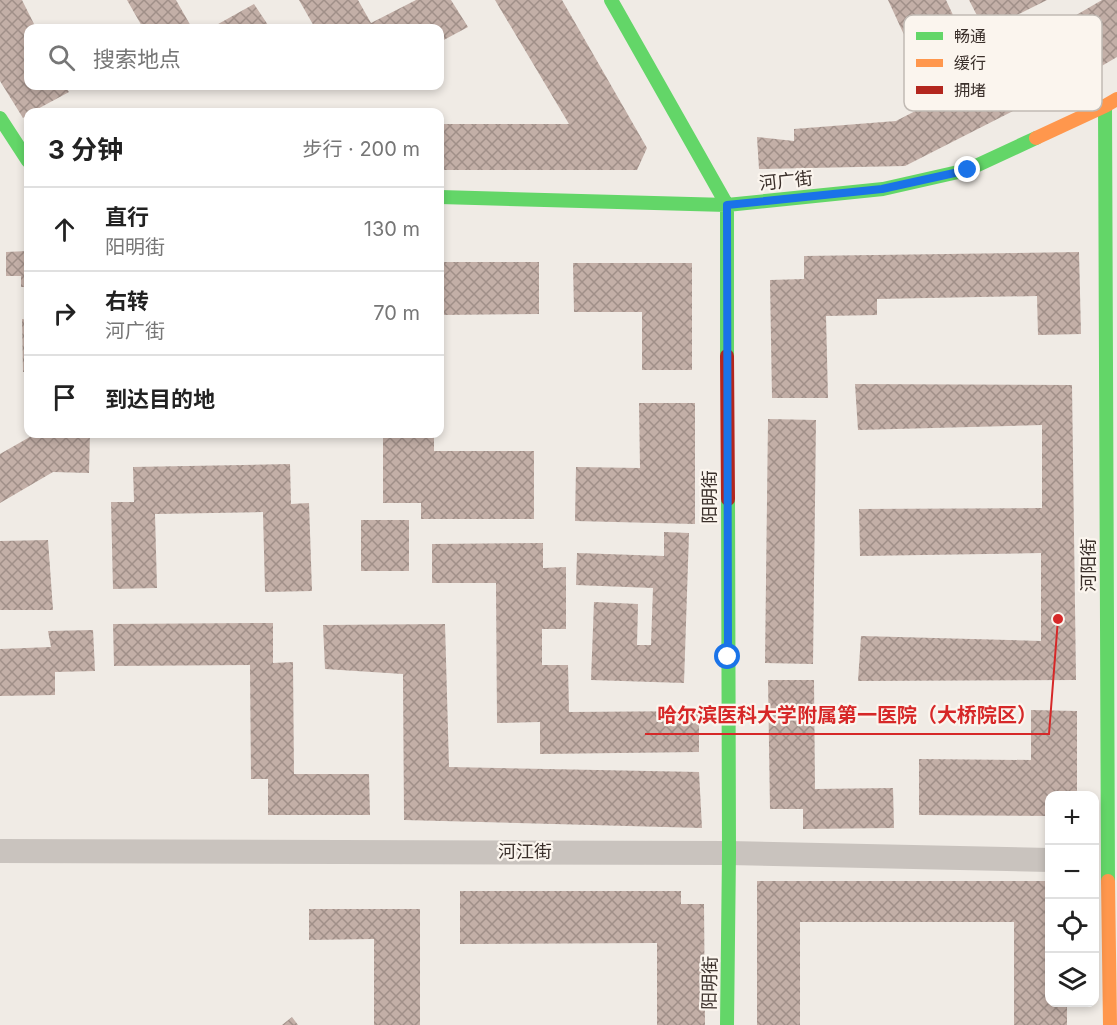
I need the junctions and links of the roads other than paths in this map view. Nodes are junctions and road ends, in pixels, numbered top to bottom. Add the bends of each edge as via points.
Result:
1 (611, 0) edge
2 (1111, 102) edge
3 (1092, 111) edge
4 (0, 118) edge
5 (24, 155) edge
6 (444, 198) edge
7 (727, 205) junction
8 (0, 851) edge
9 (729, 853) junction
10 (1045, 860) edge
11 (1106, 861) edge
12 (727, 1025) edge
13 (1110, 1025) edge

1 - 7 street, 阳明街
2 - 11 street, 河阳街
3 - 7 street, 河广街 via 968,170 882,189
4 - 5 street
6 - 7 street, 河广街
7 - 9 street, 阳明街
8 - 9 street, 河江街
9 - 10 street, 河江街
9 - 12 street, 阳明街
11 - 13 street, 河阳街

